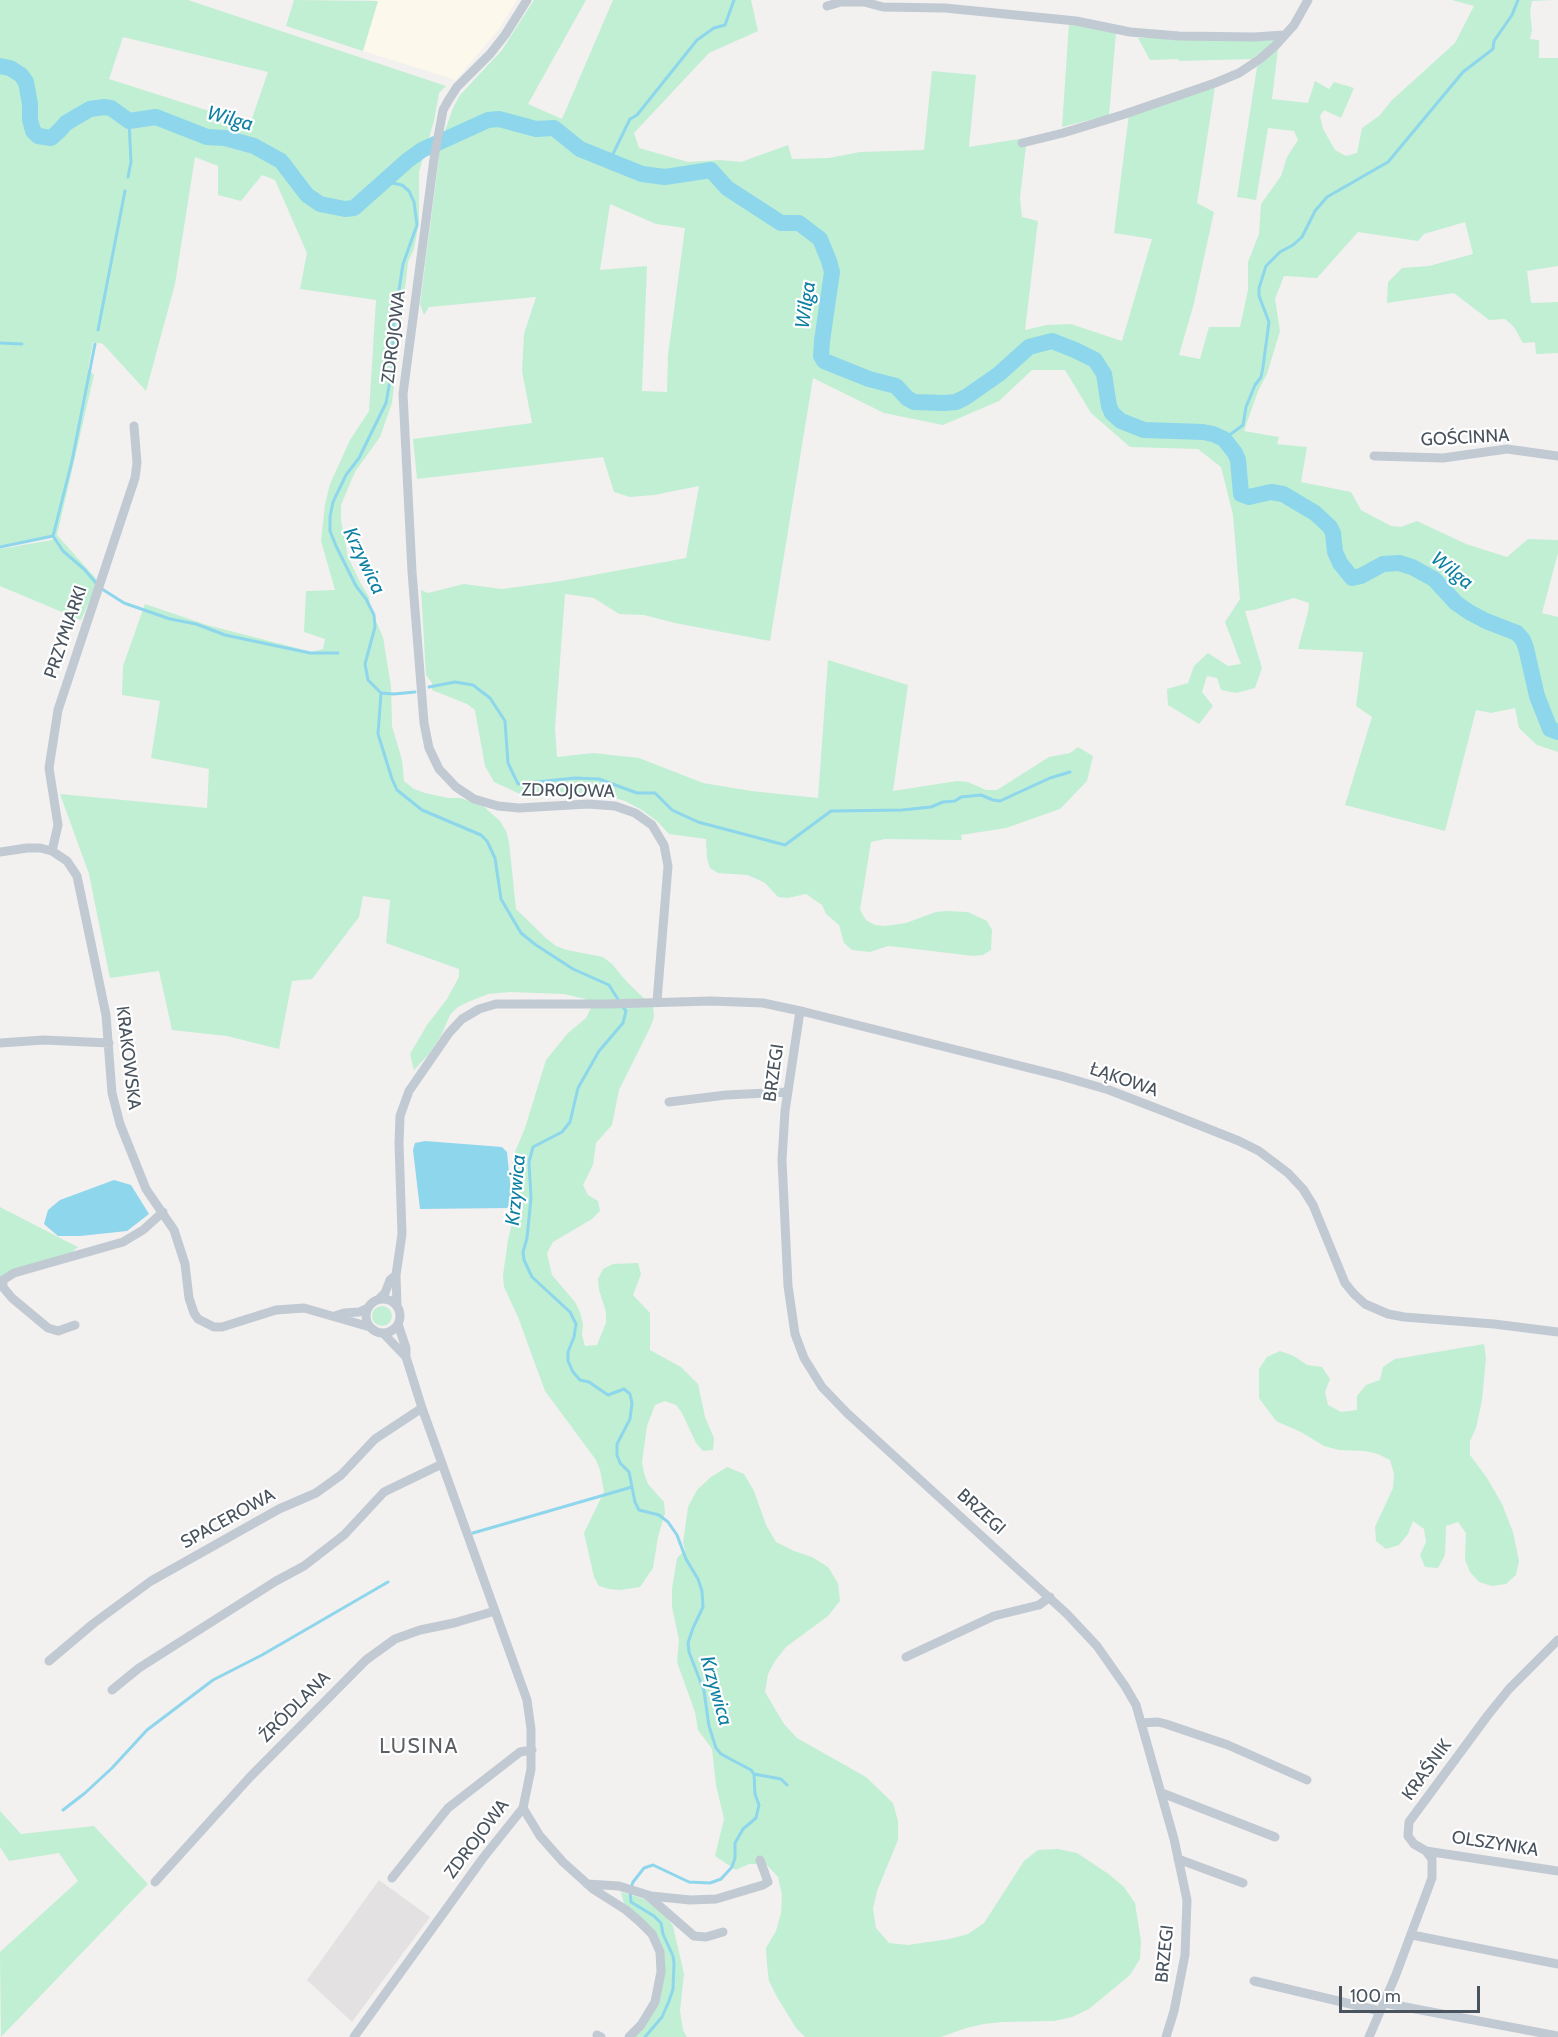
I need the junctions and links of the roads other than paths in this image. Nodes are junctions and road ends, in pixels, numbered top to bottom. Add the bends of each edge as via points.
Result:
1 (527, 0) edge
2 (963, 0) edge
3 (1308, 0) edge
4 (827, 6) dead end
5 (964, 10) junction
6 (1284, 35) junction
7 (1022, 143) dead end
8 (134, 426) dead end
9 (1374, 456) dead end
10 (1558, 456) edge
11 (52, 851) junction
12 (0, 852) edge
13 (657, 1001) junction
14 (800, 1011) junction
15 (0, 1043) edge
16 (109, 1043) junction
17 (788, 1092) junction
18 (669, 1102) dead end
19 (163, 1212) junction
20 (396, 1275) junction
21 (379, 1299) junction
22 (397, 1306) junction
23 (368, 1308) junction
24 (335, 1316) junction
25 (398, 1324) junction
26 (75, 1325) dead end
27 (370, 1327) junction
28 (1558, 1332) edge
29 (383, 1333) junction
30 (406, 1357) junction
31 (422, 1408) junction
32 (442, 1464) junction
33 (1050, 1597) junction
34 (495, 1611) junction
35 (1558, 1640) edge
36 (906, 1657) dead end
37 (50, 1661) dead end
38 (112, 1690) dead end
39 (1142, 1724) junction
40 (532, 1750) junction
41 (1307, 1780) dead end
42 (1162, 1793) junction
43 (523, 1808) junction
44 (1275, 1837) dead end
45 (1426, 1851) junction
46 (1178, 1859) junction
47 (760, 1860) dead end
48 (1558, 1871) edge
49 (392, 1878) dead end
50 (155, 1882) dead end
51 (587, 1884) junction
52 (1243, 1884) dead end
53 (642, 1893) junction
54 (723, 1932) dead end
55 (1412, 1935) junction
56 (1558, 1964) edge
57 (1254, 1981) dead end
58 (1382, 2007) junction
59 (1558, 2036) edge
60 (354, 2037) edge
61 (629, 2037) edge
62 (1166, 2037) edge
63 (1369, 2037) edge

1 - 13 street, ZDROJOWA via 495,48 448,100 438,134 403,394 424,723 439,769 474,799 519,808 615,806 652,825 664,845 668,866
2 - 5 street
3 - 6 street
4 - 5 street via 864,2 883,8
5 - 6 street via 1076,21 1130,32
6 - 7 street via 1260,59 1215,83 1074,130
8 - 11 street, PRZYMIARKI via 135,478 58,710 50,768 58,825
9 - 10 street, GOŚCINNA via 1443,458 1507,449
11 - 12 street via 27,848
11 - 16 street, KRAKOWSKA via 67,861 77,876
13 - 14 street, ŁĄKOWA via 747,1002
13 - 20 street via 496,1004 479,1008 462,1019 409,1091 400,1116 402,1234
14 - 17 street, BRZEGI
14 - 28 street, ŁĄKOWA via 1072,1079 1239,1141 1275,1162 1303,1189 1345,1283 1365,1304 1404,1317
15 - 16 street
16 - 19 street, KRAKOWSKA via 112,1093 120,1124 146,1189
17 - 18 street
17 - 33 street, BRZEGI via 782,1160 783,1221 795,1334 804,1358 822,1387 847,1413
19 - 24 street, KRAKOWSKA via 181,1246 194,1313 205,1324 232,1326 288,1308
19 - 26 street via 123,1242 14,1273 3,1280 3,1287 12,1298 48,1328 58,1331
20 - 21 street
20 - 22 street
21 - 22 street
21 - 23 street
22 - 25 street
23 - 24 street, KRAKOWSKA
23 - 27 street via 366,1318
24 - 27 street, KRAKOWSKA
25 - 29 street
25 - 30 street, ZDROJOWA
27 - 29 street
29 - 30 street, ZDROJOWA
30 - 31 street, ZDROJOWA
31 - 32 street, ZDROJOWA
31 - 37 street, SPACEROWA via 375,1439 341,1475 316,1493 279,1509 152,1581
32 - 34 street, ZDROJOWA
32 - 38 street via 384,1492 344,1535 304,1566 139,1668
33 - 36 street via 1039,1605 994,1616
33 - 39 street, BRZEGI via 1097,1646 1136,1705
34 - 40 street, ZDROJOWA via 527,1700
34 - 50 street, ŹRÓDLANA via 395,1639 366,1660 250,1777
35 - 45 street, KRAŚNIK via 1495,1706 1409,1822 1408,1836
39 - 41 street via 1158,1722 1228,1744
39 - 42 street, BRZEGI
40 - 43 street, ZDROJOWA
40 - 49 street via 520,1752 448,1808
42 - 44 street
42 - 46 street, BRZEGI
43 - 51 street via 540,1836
43 - 60 street, ZDROJOWA
45 - 48 street, OLSZYNKA
45 - 55 street, KRAŚNIK via 1432,1859 1432,1878
46 - 52 street
46 - 62 street, BRZEGI via 1186,1900 1185,1955
47 - 53 street via 768,1882 716,1899
51 - 53 street via 606,1884
51 - 61 street via 640,1922 652,1934 660,1952 655,2002
53 - 54 street via 694,1936
55 - 56 street
55 - 58 street, KRAŚNIK
57 - 58 street
58 - 59 street
58 - 63 street, KRAŚNIK

